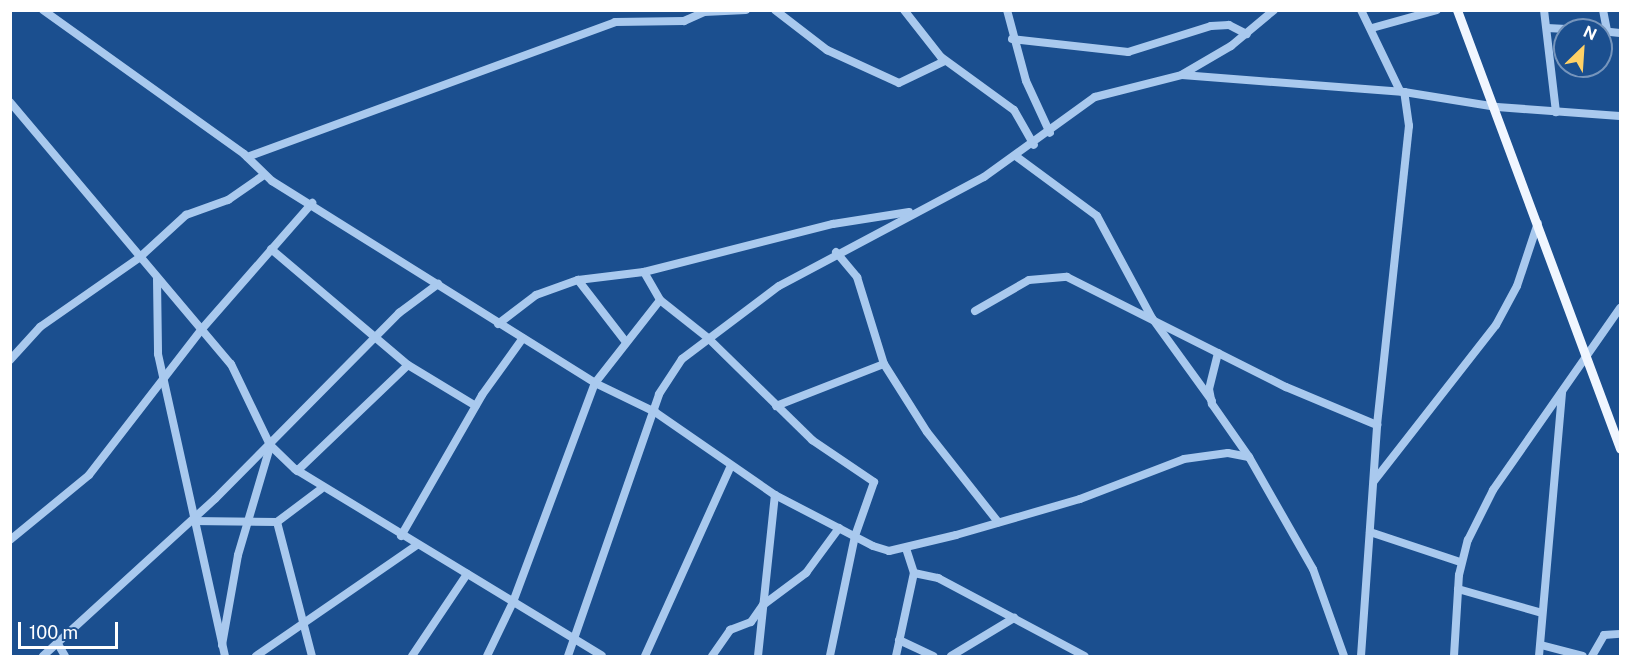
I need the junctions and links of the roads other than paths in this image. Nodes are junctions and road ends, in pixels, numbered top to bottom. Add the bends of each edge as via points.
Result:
1 (43, 10) edge
2 (747, 10) edge
3 (775, 10) edge
4 (904, 10) edge
5 (1007, 10) edge
6 (1274, 10) edge
7 (1361, 10) edge
8 (1437, 10) edge
9 (1457, 10) edge
10 (1544, 10) edge
11 (1372, 28) junction
12 (1547, 28) junction
13 (1553, 28) edge
14 (1247, 34) junction
15 (1012, 39) junction
16 (945, 61) junction
17 (1182, 75) junction
18 (1402, 91) junction
19 (10, 102) edge
20 (1497, 107) junction
21 (1556, 112) junction
22 (1620, 117) edge
23 (1050, 133) junction
24 (1034, 145) junction
25 (247, 157) junction
26 (1017, 158) junction
27 (264, 175) junction
28 (312, 203) junction
29 (919, 211) junction
30 (1538, 222) junction
31 (271, 249) junction
32 (836, 252) junction
33 (139, 258) junction
34 (644, 272) junction
35 (157, 279) junction
36 (578, 280) junction
37 (438, 284) junction
38 (660, 300) junction
39 (1620, 308) edge
40 (975, 311) dead end
41 (1152, 318) junction
42 (498, 324) junction
43 (201, 330) junction
44 (377, 334) junction
45 (523, 338) junction
46 (708, 338) junction
47 (626, 342) junction
48 (1218, 353) junction
49 (1586, 356) junction
50 (10, 360) edge
51 (884, 364) junction
52 (408, 365) junction
53 (164, 376) junction
54 (595, 383) junction
55 (1563, 390) junction
56 (1212, 401) junction
57 (476, 406) junction
58 (776, 406) junction
59 (655, 412) junction
60 (1377, 425) junction
61 (270, 445) junction
62 (1620, 449) edge
63 (1249, 457) junction
64 (730, 468) junction
65 (297, 471) junction
66 (1373, 482) junction
67 (321, 489) junction
68 (775, 495) junction
69 (248, 520) junction
70 (192, 521) junction
71 (277, 522) junction
72 (998, 522) junction
73 (839, 528) junction
74 (1370, 532) junction
75 (12, 536) edge
76 (401, 536) junction
77 (855, 536) junction
78 (417, 545) junction
79 (906, 548) junction
80 (1460, 562) junction
81 (915, 573) junction
82 (467, 574) junction
83 (1458, 589) junction
84 (513, 602) junction
85 (763, 605) junction
86 (1542, 613) junction
87 (1014, 618) junction
88 (302, 620) junction
89 (1620, 634) edge
90 (572, 635) junction
91 (899, 640) junction
92 (58, 644) junction
93 (1541, 645) junction
94 (223, 652) edge
95 (43, 657) edge
96 (65, 657) edge
97 (256, 657) edge
98 (312, 657) edge
99 (412, 657) edge
100 (487, 657) edge
101 (568, 657) edge
102 (602, 657) edge
103 (645, 657) edge
104 (712, 657) edge
105 (758, 657) edge
106 (830, 657) edge
107 (896, 657) edge
108 (933, 657) edge
109 (951, 657) edge
110 (1085, 657) edge
111 (1344, 657) edge
112 (1362, 657) edge
113 (1454, 657) edge
114 (1539, 657) edge
115 (1583, 657) edge
116 (1592, 657) edge

1 - 25 street
2 - 25 street via 704,12 684,21 615,22
3 - 16 street via 826,50 899,83
4 - 16 street
5 - 15 street
6 - 14 street
7 - 11 street
8 - 11 street
9 - 20 main road
10 - 12 street
11 - 18 street
12 - 13 street
12 - 21 street
14 - 15 street via 1229,25 1211,26 1128,52
14 - 17 street
15 - 23 street
16 - 24 street via 1014,110
17 - 18 street
17 - 23 street via 1095,98
18 - 20 street
18 - 60 street via 1409,126
19 - 33 street
20 - 21 street
20 - 30 main road
21 - 22 street
23 - 24 street
24 - 26 street
25 - 27 street
26 - 29 street
26 - 41 street via 1097,216
27 - 28 street
27 - 33 street via 228,200 186,215
28 - 31 street
28 - 37 street
29 - 32 street
29 - 34 street via 834,224
30 - 49 main road
30 - 66 street via 1517,286 1496,325 1446,396
31 - 43 street
31 - 44 street
32 - 46 street
32 - 51 street via 857,278
33 - 35 street
33 - 50 street via 40,327
34 - 36 street
34 - 38 street
35 - 43 street
35 - 53 street via 158,354
36 - 42 street via 536,295
36 - 47 street
37 - 42 street
37 - 44 street
38 - 46 street
38 - 47 street
39 - 49 street
40 - 41 street via 1029,280 1050,275 1093,286
41 - 48 street
41 - 56 street
42 - 45 street
43 - 53 street
43 - 61 street via 231,364
44 - 52 street
44 - 61 street
45 - 54 street
45 - 57 street
46 - 58 street
46 - 59 street via 682,359 658,394
47 - 54 street
48 - 56 street
48 - 60 street
49 - 55 street
49 - 62 main road
51 - 58 street
51 - 72 street via 927,432
52 - 57 street
52 - 65 street
53 - 70 street
53 - 75 street via 89,475
54 - 59 street
54 - 84 street
55 - 80 street via 1494,490
55 - 86 street
56 - 63 street
57 - 76 street
58 - 77 street via 812,440 874,482
59 - 64 street
59 - 90 street
60 - 66 street
61 - 65 street
61 - 69 street
61 - 70 street
63 - 72 street via 1219,453 1174,462 1080,499
63 - 111 street via 1313,569
64 - 68 street
64 - 103 street
65 - 67 street
66 - 74 street
67 - 71 street
67 - 76 street
68 - 73 street
68 - 85 street
69 - 70 street
69 - 71 street
69 - 94 street
70 - 92 street via 127,575
70 - 94 street
71 - 88 street
72 - 79 street
73 - 77 street
73 - 85 street via 806,573
74 - 80 street
74 - 112 street
76 - 78 street
77 - 79 street via 889,551
77 - 106 street
78 - 82 street
78 - 88 street
79 - 81 street
80 - 83 street
81 - 87 street via 938,578
81 - 91 street
82 - 84 street
82 - 99 street
83 - 86 street
83 - 113 street
84 - 90 street
84 - 100 street
85 - 104 street via 751,622 730,630
85 - 105 street
86 - 93 street
87 - 109 street
87 - 110 street
88 - 97 street
88 - 98 street
89 - 116 street via 1604,635
90 - 101 street
90 - 102 street
91 - 107 street
91 - 108 street
92 - 95 street
92 - 96 street
93 - 114 street
93 - 115 street

